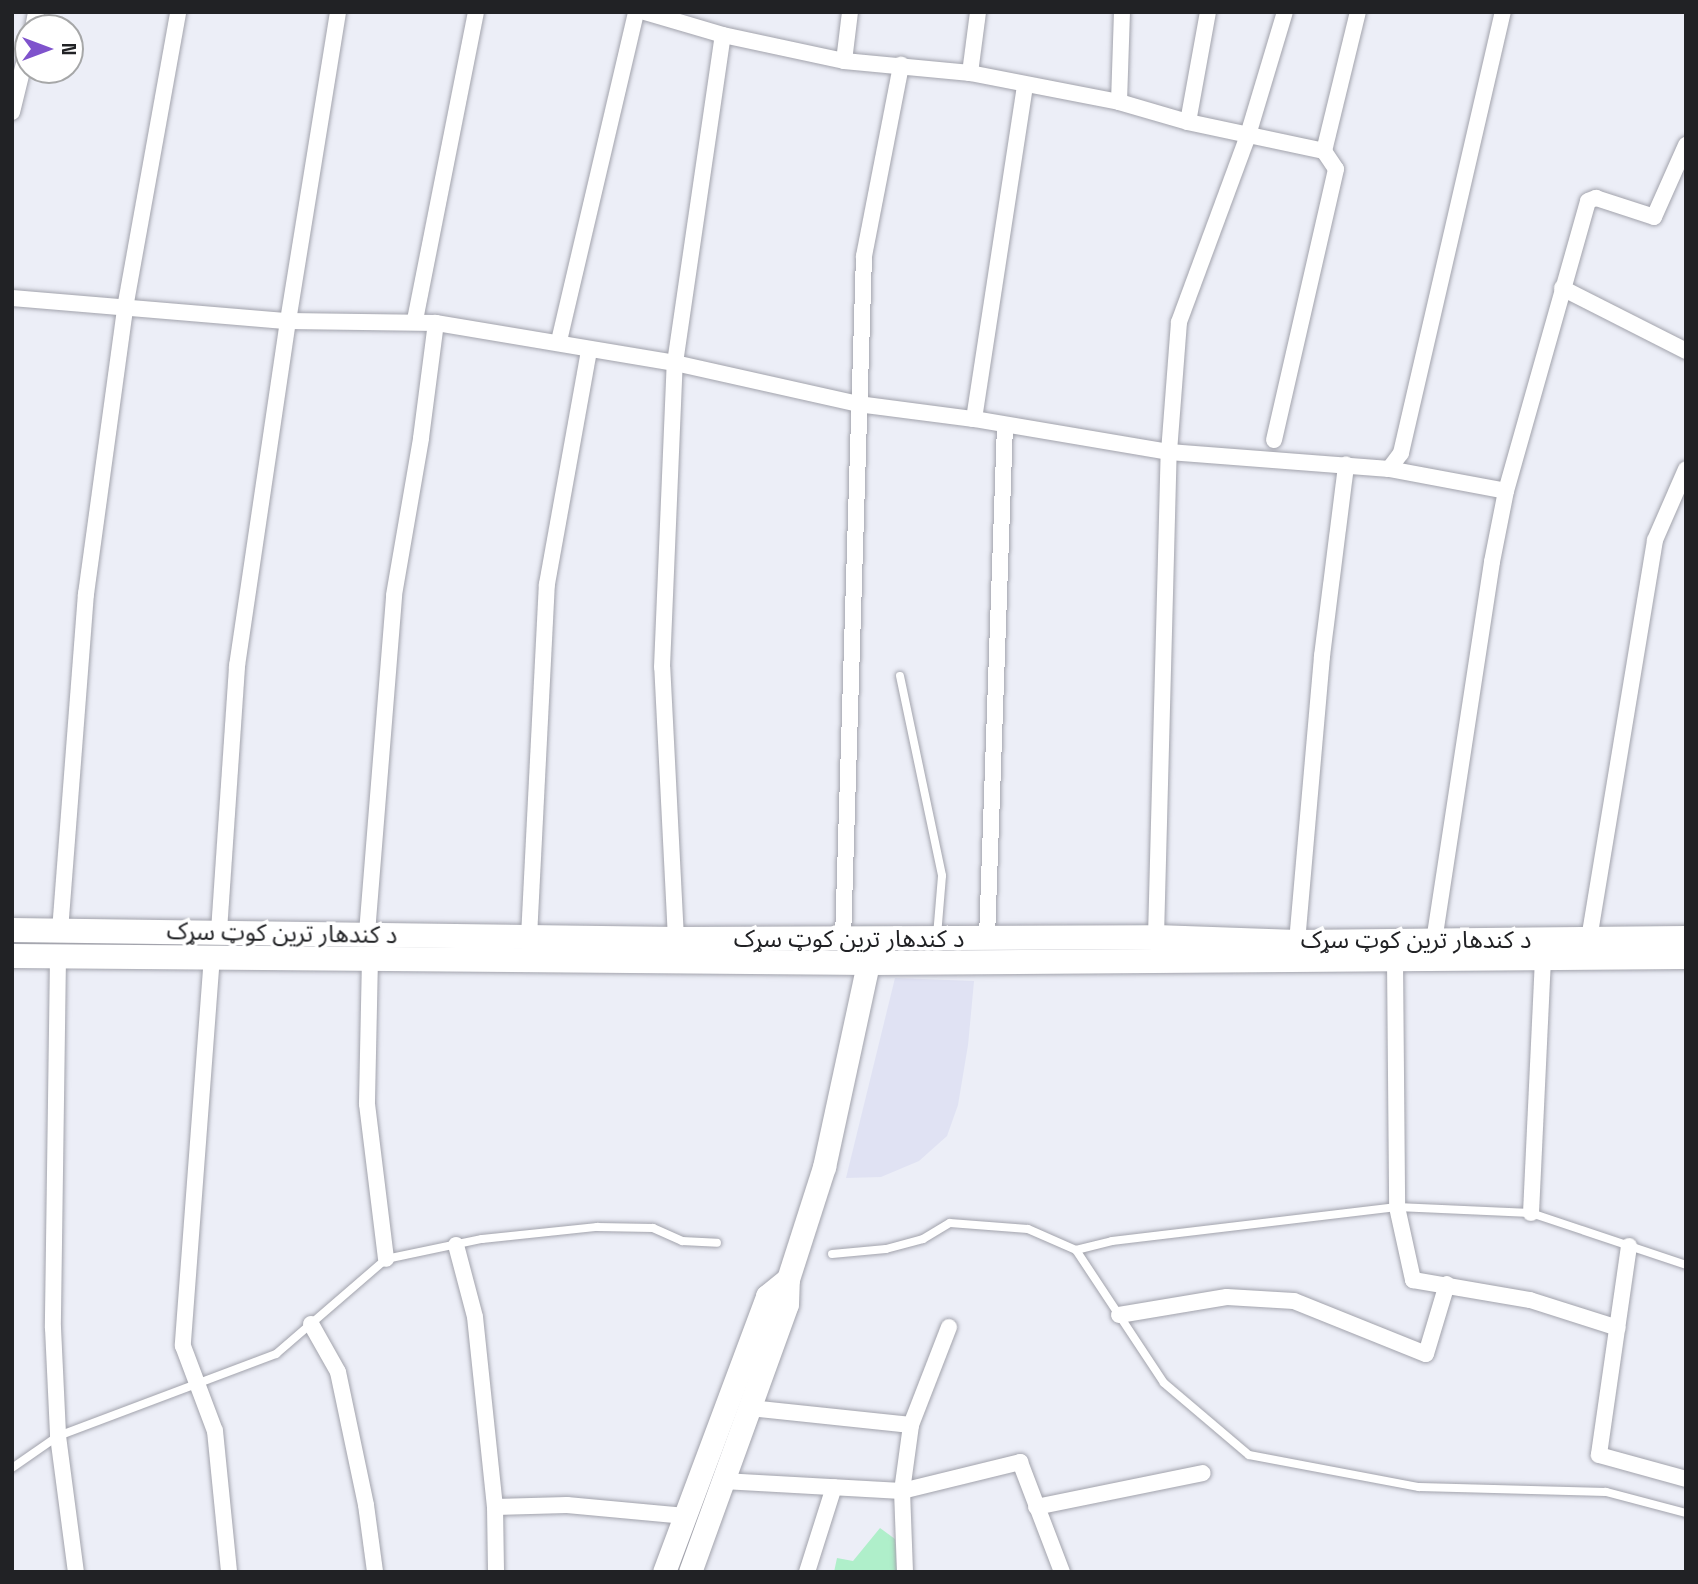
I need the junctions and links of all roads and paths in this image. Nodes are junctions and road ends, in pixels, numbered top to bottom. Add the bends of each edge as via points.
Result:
1 (178, 12) edge
2 (338, 12) edge
3 (476, 12) edge
4 (636, 12) edge
5 (645, 12) edge
6 (850, 12) edge
7 (978, 12) edge
8 (1122, 12) edge
9 (1208, 12) edge
10 (1285, 12) edge
11 (1358, 12) edge
12 (1503, 12) edge
13 (695, 19) edge
14 (723, 35) junction
15 (844, 61) junction
16 (901, 65) junction
17 (970, 73) junction
18 (19, 84) edge
19 (1025, 85) junction
20 (1119, 102) junction
21 (12, 112) edge
22 (1188, 122) junction
23 (1248, 135) junction
24 (1686, 145) edge
25 (1324, 151) junction
26 (1562, 288) junction
27 (12, 298) edge
28 (125, 308) junction
29 (415, 320) junction
30 (288, 321) junction
31 (436, 323) junction
32 (559, 341) junction
33 (589, 351) junction
34 (1686, 351) edge
35 (674, 363) junction
36 (858, 404) junction
37 (974, 419) junction
38 (1005, 425) junction
39 (1274, 440) dead end
40 (1169, 452) junction
41 (1346, 466) junction
42 (1389, 469) junction
43 (1686, 470) edge
44 (1506, 491) junction
45 (900, 676) dead end
46 (12, 930) edge
47 (60, 930) junction
48 (219, 931) junction
49 (368, 933) junction
50 (529, 937) junction
51 (1156, 937) junction
52 (937, 938) junction
53 (987, 938) junction
54 (676, 939) junction
55 (843, 939) junction
56 (1589, 939) junction
57 (1686, 939) edge
58 (1434, 940) junction
59 (1297, 942) junction
60 (561, 948) junction
61 (871, 951) junction
62 (12, 956) edge
63 (212, 956) junction
64 (58, 957) junction
65 (1543, 957) junction
66 (1686, 957) edge
67 (370, 958) junction
68 (1395, 960) junction
69 (1397, 1207) junction
70 (1531, 1213) junction
71 (717, 1243) dead end
72 (456, 1245) junction
73 (1629, 1246) junction
74 (1076, 1250) junction
75 (832, 1254) dead end
76 (386, 1259) junction
77 (1686, 1265) edge
78 (788, 1279) junction
79 (1447, 1284) junction
80 (1119, 1315) junction
81 (311, 1324) junction
82 (949, 1327) dead end
83 (1618, 1328) junction
84 (196, 1386) junction
85 (750, 1408) junction
86 (911, 1426) junction
87 (58, 1436) junction
88 (12, 1468) edge
89 (1203, 1473) dead end
90 (1686, 1479) edge
91 (723, 1481) junction
92 (834, 1487) junction
93 (902, 1491) junction
94 (495, 1507) junction
95 (1036, 1507) junction
96 (1686, 1513) edge
97 (685, 1516) junction
98 (76, 1572) edge
99 (229, 1572) edge
100 (375, 1572) edge
101 (496, 1572) edge
102 (664, 1572) edge
103 (690, 1572) edge
104 (807, 1572) edge
105 (905, 1572) edge
106 (1062, 1572) edge

1 - 28 street
2 - 30 street
3 - 29 street
4 - 32 street
5 - 13 street
6 - 15 street
7 - 17 street
8 - 20 street
9 - 22 street
10 - 23 street
11 - 25 street
12 - 42 street via 1401,453
13 - 14 street
14 - 15 street
14 - 35 street
15 - 16 street
16 - 17 street
16 - 36 street via 864,256
17 - 19 street
18 - 21 street
19 - 20 street
19 - 37 street
20 - 22 street
22 - 23 street
23 - 25 street
23 - 40 street via 1179,322
24 - 26 street via 1654,217 1596,198 1588,201
25 - 39 street via 1336,169
26 - 34 street
26 - 44 street
27 - 28 street
28 - 30 street
28 - 47 street via 86,594
29 - 30 street
29 - 31 street
30 - 48 street via 237,667
31 - 32 street
31 - 49 street via 394,595
32 - 33 street
33 - 35 street
33 - 50 street via 547,584
35 - 36 street
35 - 54 street via 662,667
36 - 37 street
36 - 55 street
37 - 38 street
38 - 40 street
38 - 53 street
40 - 41 street
40 - 51 street
41 - 42 street
41 - 59 street via 1322,656
42 - 44 street
43 - 56 street via 1655,540
44 - 58 street
45 - 52 lane via 942,876
46 - 47 main road, د کندهار ترين کوټ سړک
47 - 48 main road, د کندهار ترين کوټ سړک
48 - 49 main road, د کندهار ترين کوټ سړک
49 - 50 main road, د کندهار ترين کوټ سړک
50 - 60 main road, د کندهار ترين کوټ سړک
51 - 53 main road, د کندهار ترين کوټ سړک
51 - 59 main road, د کندهار ترين کوټ سړک
52 - 53 main road, د کندهار ترين کوټ سړک
52 - 61 main road, د کندهار ترين کوټ سړک
54 - 55 main road, د کندهار ترين کوټ سړک
54 - 60 main road, د کندهار ترين کوټ سړک
55 - 61 main road, د کندهار ترين کوټ سړک
56 - 57 main road, د کندهار ترين کوټ سړک
56 - 58 main road, د کندهار ترين کوټ سړک
58 - 59 main road, د کندهار ترين کوټ سړک
60 - 61 main road, د کندهار ترين کوټ سړک
60 - 67 main road, د کندهار ترين کوټ سړک
61 - 68 main road, د کندهار ترين کوټ سړک
61 - 78 main road via 824,1167
62 - 64 main road, د کندهار ترين کوټ سړک
63 - 64 main road, د کندهار ترين کوټ سړک
63 - 67 main road, د کندهار ترين کوټ سړک
63 - 84 street via 183,1346
64 - 87 street via 53,1328
65 - 66 main road, د کندهار ترين کوټ سړک
65 - 68 main road, د کندهار ترين کوټ سړک
65 - 70 street
67 - 76 street via 367,1104
68 - 69 street
69 - 70 lane
69 - 74 lane via 1112,1241
69 - 79 street via 1413,1280
70 - 73 lane
71 - 72 lane via 681,1241 653,1228 597,1227
72 - 76 lane
72 - 94 street via 475,1317
73 - 77 lane
73 - 83 street
74 - 75 lane via 1028,1228 950,1223 923,1239 886,1249
74 - 80 lane
76 - 81 lane
78 - 85 main road via 787,1304
78 - 97 main road via 768,1296
79 - 80 street via 1426,1354 1294,1301 1227,1297
79 - 83 street via 1530,1300
80 - 96 lane via 1164,1383 1249,1455 1419,1487 1606,1492
81 - 84 lane via 276,1354
81 - 100 street via 338,1372
82 - 86 street
83 - 90 street via 1600,1455
84 - 87 lane
84 - 99 street via 215,1431
85 - 86 street
85 - 91 main road
86 - 93 street
87 - 88 lane
87 - 98 street
89 - 95 street
91 - 92 street
91 - 103 main road
92 - 93 street
92 - 104 street
93 - 95 street via 1020,1462
93 - 105 street
94 - 97 street via 567,1505
94 - 101 street
95 - 106 street
97 - 102 main road

